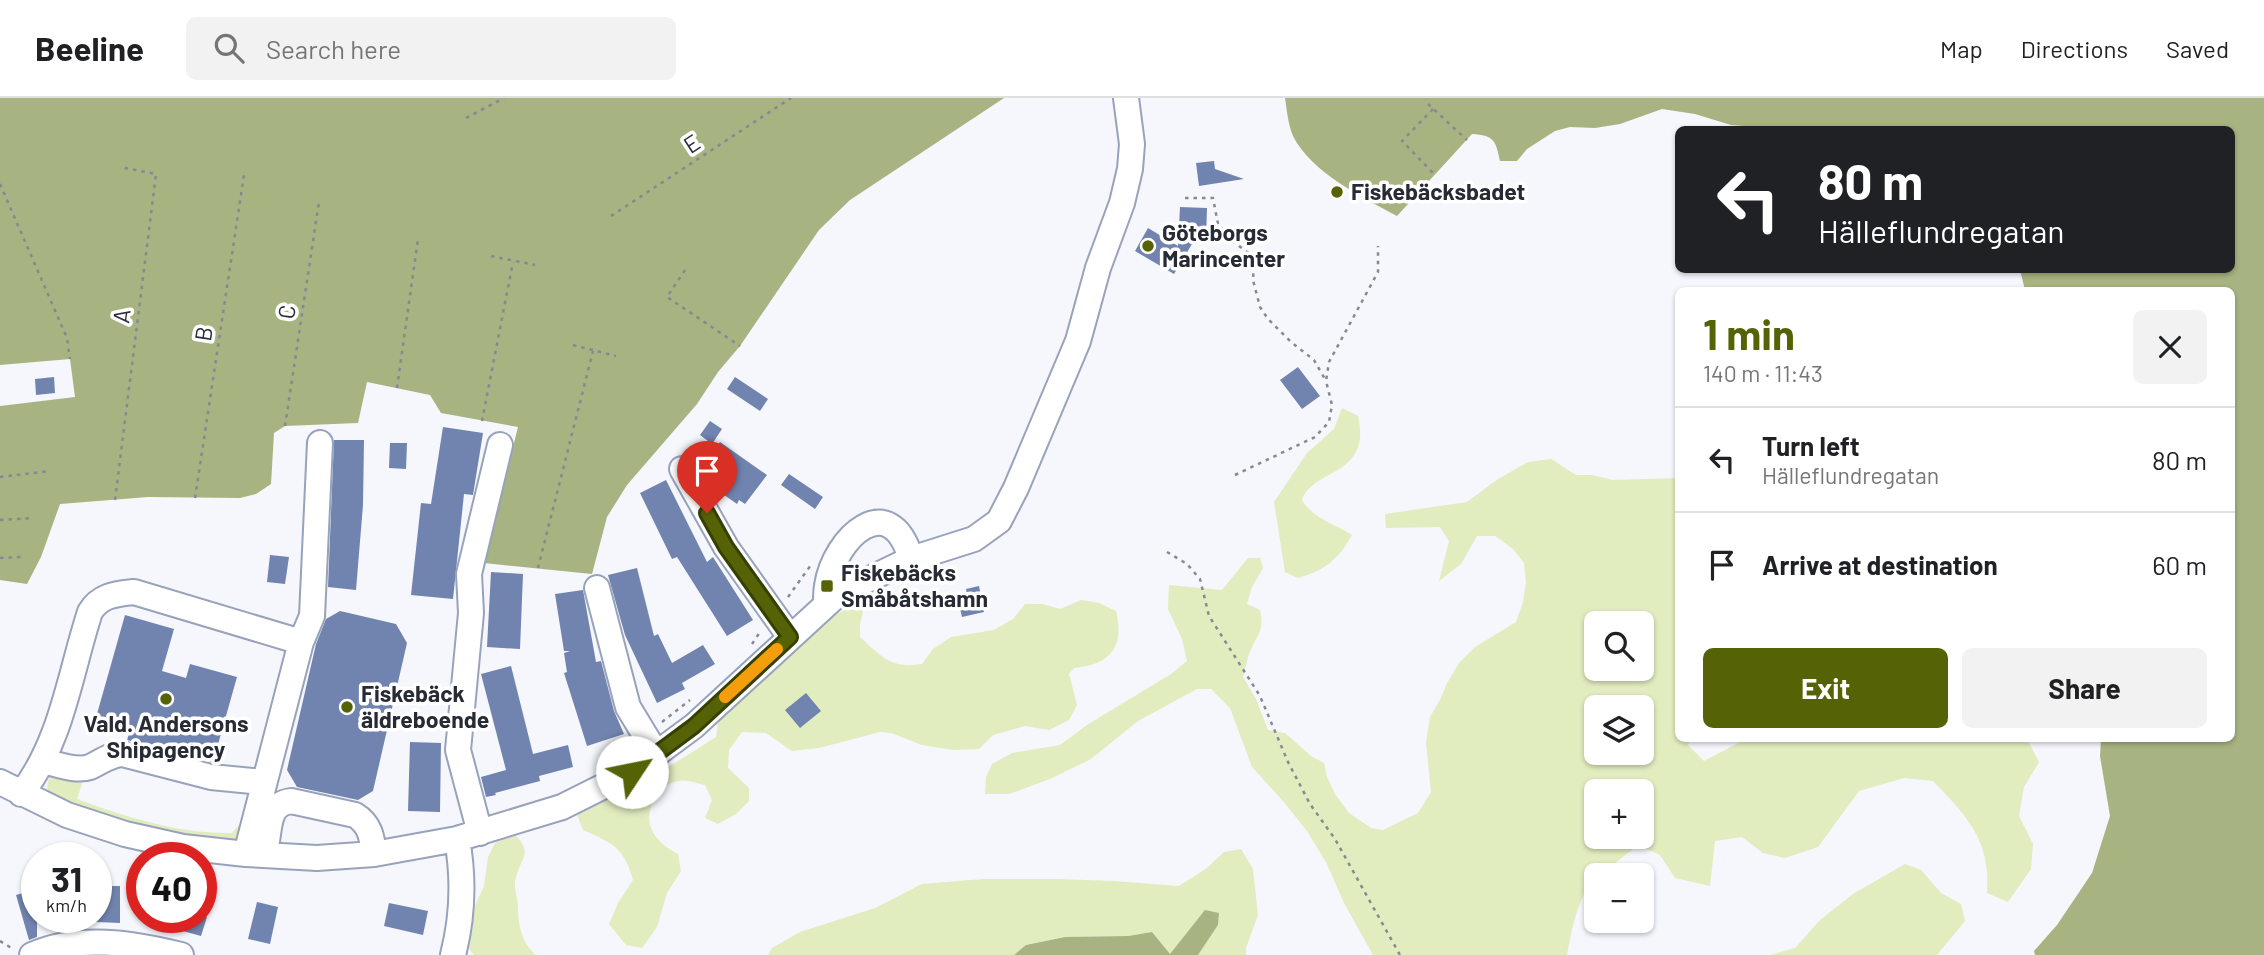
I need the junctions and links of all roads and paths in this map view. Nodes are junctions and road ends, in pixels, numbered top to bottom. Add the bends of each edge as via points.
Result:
1 (504, 98) edge
2 (791, 98) edge
3 (1126, 98) edge
4 (1428, 104) dead end
5 (1433, 109) junction
6 (466, 118) dead end
7 (1467, 140) dead end
8 (120, 167) dead end
9 (244, 174) dead end
10 (1435, 175) dead end
11 (0, 184) edge
12 (1185, 198) dead end
13 (319, 202) dead end
14 (611, 216) dead end
15 (418, 239) dead end
16 (1378, 246) dead end
17 (491, 256) dead end
18 (513, 261) junction
19 (535, 265) dead end
20 (685, 270) dead end
21 (573, 345) dead end
22 (740, 346) dead end
23 (593, 351) junction
24 (615, 356) dead end
25 (70, 359) dead end
26 (1326, 381) junction
27 (397, 388) dead end
28 (482, 421) dead end
29 (285, 426) dead end
30 (320, 443) dead end
31 (500, 445) dead end
32 (682, 469) dead end
33 (50, 471) dead end
34 (1235, 475) dead end
35 (0, 477) edge
36 (195, 498) dead end
37 (115, 500) dead end
38 (34, 518) dead end
39 (0, 520) edge
40 (1167, 552) dead end
41 (23, 557) dead end
42 (0, 558) edge
43 (911, 559) junction
44 (538, 568) dead end
45 (597, 588) dead end
46 (826, 603) junction
47 (790, 637) junction
48 (301, 642) junction
49 (657, 755) junction
50 (43, 761) junction
51 (263, 782) junction
52 (11, 788) edge
53 (469, 836) junction
54 (255, 854) junction
55 (374, 854) junction
56 (0, 940) edge
57 (24, 953) edge
58 (181, 955) edge
59 (453, 955) edge
60 (1400, 955) edge

1 - 6 path
2 - 14 path, E
3 - 43 street via 1132,144 1122,203 1077,341 1010,499 999,521 974,539
4 - 5 path
5 - 7 path
5 - 10 path via 1402,141
8 - 37 path, A via 156,174
9 - 36 path, B
11 - 25 path via 67,338
12 - 26 path via 1213,198 1218,224 1254,262 1260,307 1314,360
13 - 29 path, C
15 - 27 path
16 - 26 path via 1378,272 1329,362
17 - 18 path
18 - 19 path
18 - 28 path
20 - 22 path via 667,297
21 - 23 path
23 - 24 path
23 - 44 path
26 - 34 path via 1332,405 1329,422 1315,437
30 - 48 street via 312,617
31 - 53 street via 469,574 471,613 458,750
32 - 47 street via 726,547
33 - 35 path
38 - 39 path
40 - 60 path via 1200,579 1209,616 1260,696 1310,804 1335,839
41 - 42 path
43 - 46 street
43 - 46 street via 899,532 888,524 860,528 834,565
45 - 49 street via 628,707
46 - 47 street
47 - 49 street
48 - 50 street via 134,592 104,597 90,612
48 - 51 street
49 - 53 street via 562,807
50 - 51 street via 79,769 122,754 211,777
50 - 52 street
51 - 54 street
52 - 54 street via 67,815 125,834
53 - 55 street
53 - 59 street
54 - 55 street via 306,858
54 - 55 street via 276,807 291,801 362,819 371,833
56 - 57 path
57 - 58 street via 107,943

